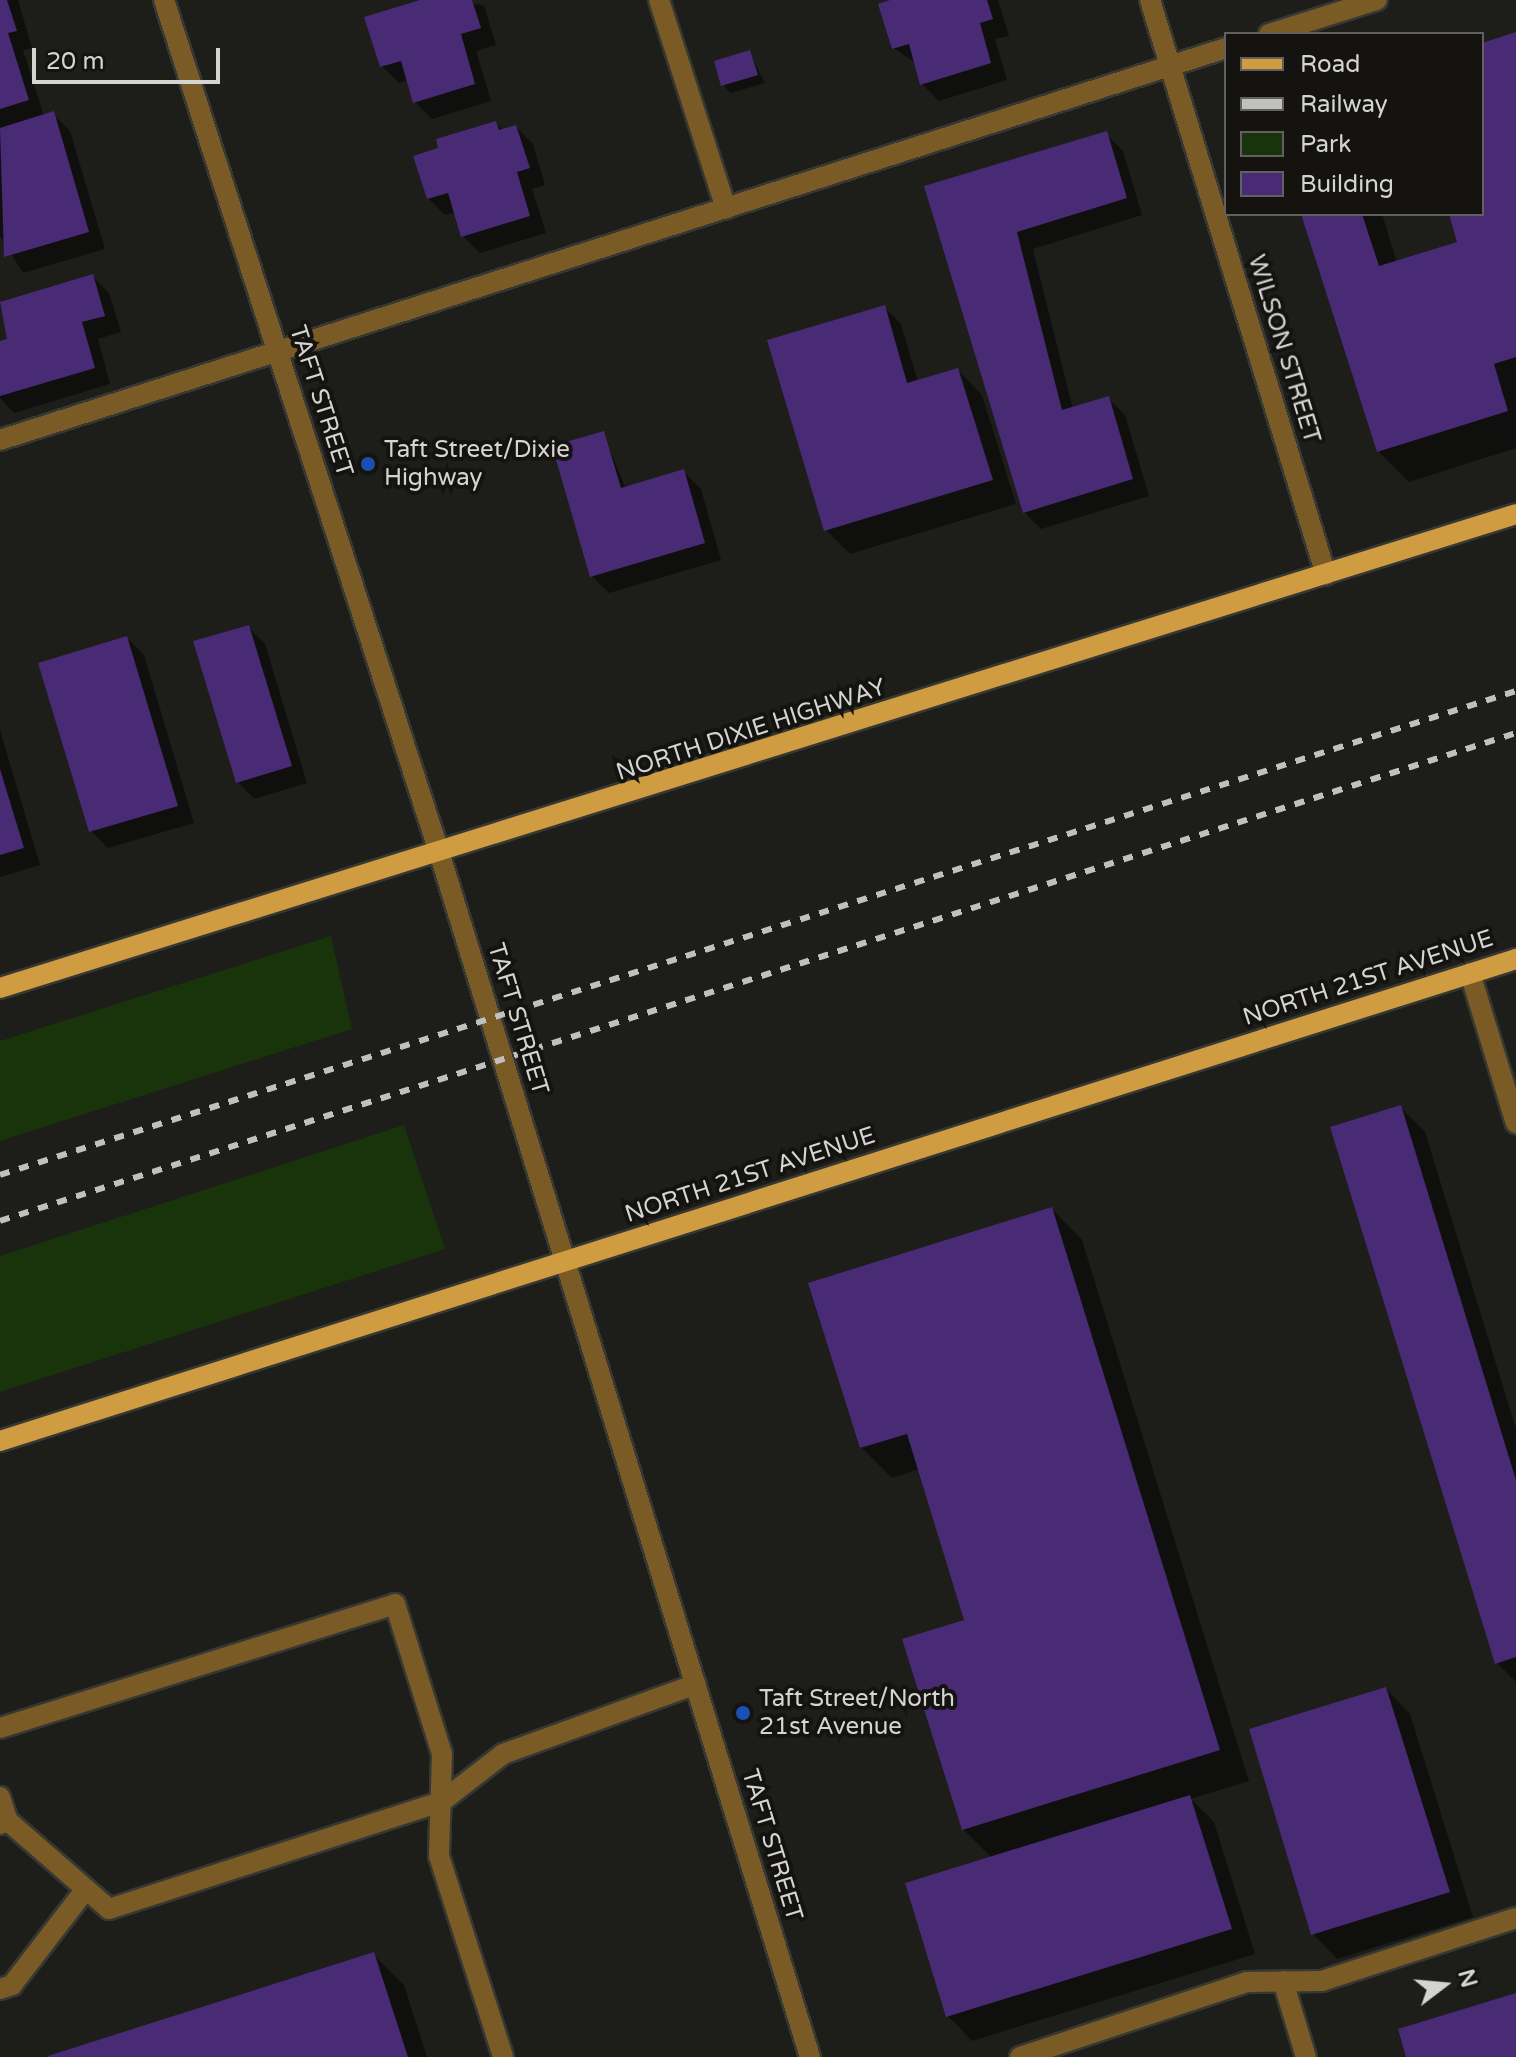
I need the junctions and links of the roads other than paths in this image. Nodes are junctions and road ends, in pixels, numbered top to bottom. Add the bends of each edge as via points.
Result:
1 (164, 0) edge
2 (659, 0) edge
3 (1150, 0) edge
4 (1377, 0) edge
5 (1275, 32) edge
6 (1224, 49) edge
7 (1170, 65) junction
8 (726, 209) junction
9 (279, 355) junction
10 (0, 440) edge
11 (1516, 514) edge
12 (1326, 575) junction
13 (440, 855) junction
14 (1516, 959) edge
15 (1470, 973) junction
16 (0, 988) edge
17 (1516, 1123) edge
18 (565, 1261) junction
19 (0, 1441) edge
20 (696, 1684) junction
21 (0, 1728) edge
22 (0, 1797) edge
23 (441, 1802) junction
24 (4, 1822) edge
25 (86, 1889) junction
26 (1516, 1918) edge
27 (1283, 1981) junction
28 (0, 1989) edge
29 (503, 2057) edge
30 (810, 2057) edge
31 (1020, 2057) edge
32 (1306, 2057) edge

1 - 9 street, TAFT STREET
2 - 8 street
3 - 7 street, WILSON STREET
4 - 5 street
6 - 7 street
7 - 8 street
7 - 12 street, WILSON STREET
8 - 9 street
9 - 10 street
9 - 13 street, TAFT STREET
11 - 12 main road, NORTH DIXIE HIGHWAY
12 - 13 main road, NORTH DIXIE HIGHWAY
13 - 16 main road, NORTH DIXIE HIGHWAY
13 - 18 street, TAFT STREET
14 - 15 main road, NORTH 21ST AVENUE
15 - 17 street
15 - 18 main road, NORTH 21ST AVENUE
18 - 19 main road, NORTH 21ST AVENUE
18 - 20 street, TAFT STREET
20 - 23 street via 503,1754
20 - 30 street, TAFT STREET
21 - 23 street via 395,1604 442,1754
22 - 24 street
23 - 25 street via 109,1909
23 - 29 street via 439,1856
24 - 25 street
25 - 28 street via 12,1985
26 - 27 street via 1322,1981
27 - 31 street via 1247,1982
27 - 32 street

